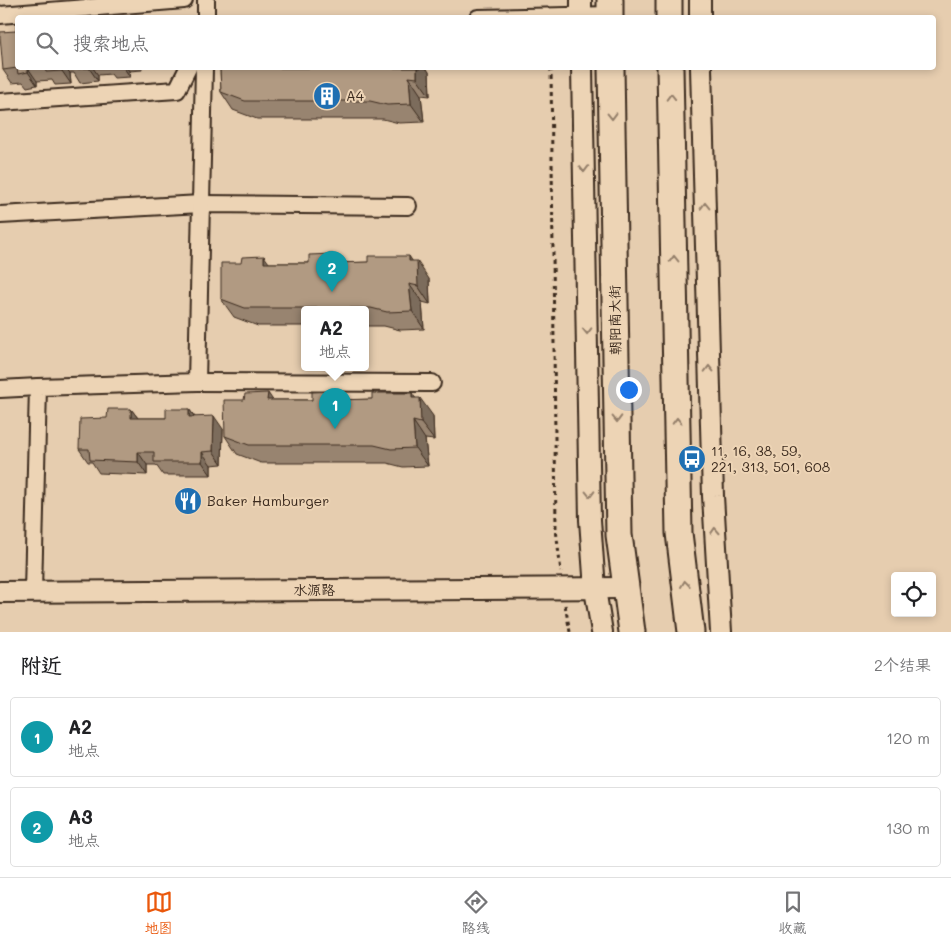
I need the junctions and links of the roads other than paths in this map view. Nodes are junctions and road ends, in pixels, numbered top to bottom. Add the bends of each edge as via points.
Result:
1 (184, 0) edge
2 (206, 0) edge
3 (669, 0) edge
4 (700, 0) edge
5 (141, 2) edge
6 (581, 11) edge
7 (610, 11) edge
8 (0, 15) edge
9 (206, 15) edge
10 (522, 15) edge
11 (669, 15) edge
12 (700, 15) edge
13 (187, 70) edge
14 (204, 70) edge
15 (582, 70) edge
16 (611, 70) edge
17 (670, 70) edge
18 (702, 70) edge
19 (0, 102) edge
20 (201, 204) junction
21 (408, 206) dead end
22 (0, 215) edge
23 (197, 382) junction
24 (432, 383) dead end
25 (38, 387) junction
26 (0, 389) edge
27 (595, 588) junction
28 (627, 588) junction
29 (0, 592) edge
30 (33, 592) junction
31 (602, 632) edge
32 (632, 632) edge
33 (691, 632) edge
34 (721, 632) edge

1 - 5 street
2 - 9 street
3 - 11 main road
4 - 12 street
5 - 8 street
6 - 7 street
6 - 10 street
13 - 19 street via 178,90
14 - 20 street
15 -> 27 street via 590,520
16 -> 28 main road, 朝阳南大街 via 619,535
33 -> 17 main road via 679,533
34 -> 18 street via 712,496
20 - 21 street
20 - 22 street
20 - 23 street
23 - 24 street
23 - 25 street
25 - 26 street
25 - 30 street
27 - 28 street, 水源路
27 - 30 street, 水源路
27 - 31 street
28 - 32 main road, 朝阳南大街
29 - 30 street, 水源路

